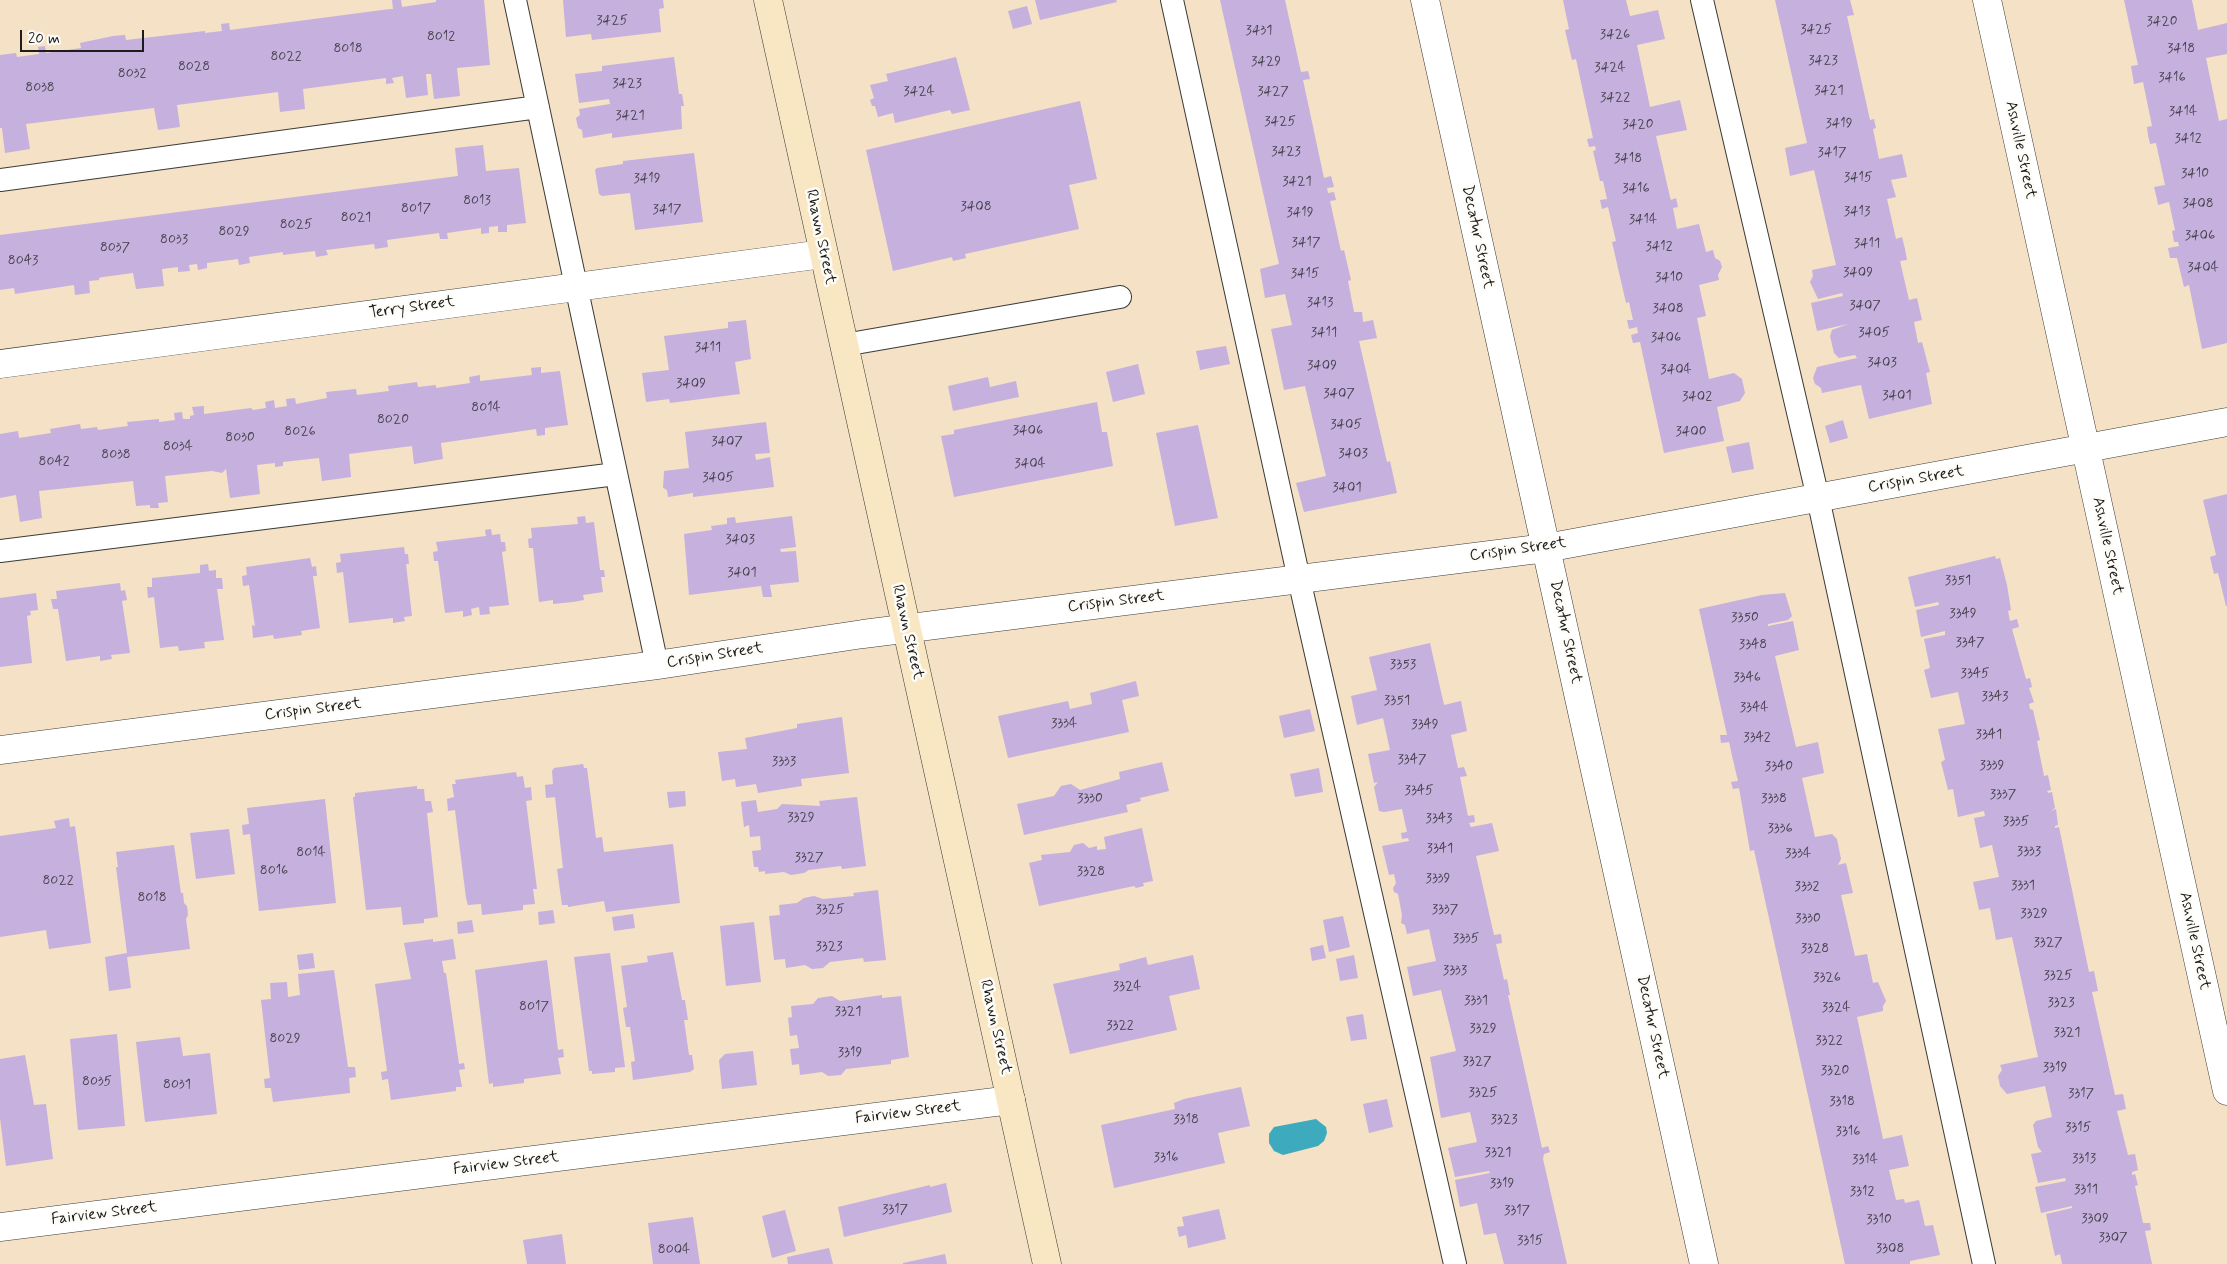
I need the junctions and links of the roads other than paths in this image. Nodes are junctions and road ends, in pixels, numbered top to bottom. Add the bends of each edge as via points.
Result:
1 (515, 0) edge
2 (768, 0) edge
3 (1172, 0) edge
4 (1425, 0) edge
5 (1702, 0) edge
6 (1987, 0) edge
7 (538, 107) junction
8 (0, 180) edge
9 (824, 254) junction
10 (576, 286) junction
11 (1120, 297) dead end
12 (844, 345) junction
13 (0, 364) edge
14 (2227, 422) edge
15 (2085, 449) junction
16 (616, 474) junction
17 (1818, 498) junction
18 (1546, 548) junction
19 (0, 551) edge
20 (1299, 579) junction
21 (906, 629) junction
22 (656, 665) junction
23 (0, 750) edge
24 (2227, 1091) edge
25 (1011, 1100) junction
26 (0, 1227) edge
27 (1047, 1264) edge
28 (1455, 1264) edge
29 (1704, 1264) edge
30 (1984, 1264) edge

1 - 7 lane
2 - 9 main road, Rhawn Street
3 - 20 lane
4 - 18 street, Decatur Street
5 - 17 lane
6 - 15 street, Ashville Street
7 - 8 lane
7 - 10 lane
9 - 10 street, Terry Street
9 - 12 main road, Rhawn Street
10 - 13 street, Terry Street
10 - 16 lane
11 - 12 lane
12 - 21 main road, Rhawn Street
14 - 15 street, Crispin Street
15 - 17 street, Crispin Street
15 - 24 street, Ashville Street
16 - 19 lane
16 - 22 lane
17 - 18 street, Crispin Street
17 - 30 lane
18 - 20 street, Crispin Street
18 - 29 street, Decatur Street
20 - 21 street, Crispin Street
20 - 28 lane
21 - 22 street, Crispin Street
21 - 25 main road, Rhawn Street
22 - 23 street, Crispin Street
25 - 26 street, Fairview Street
25 - 27 main road, Rhawn Street

